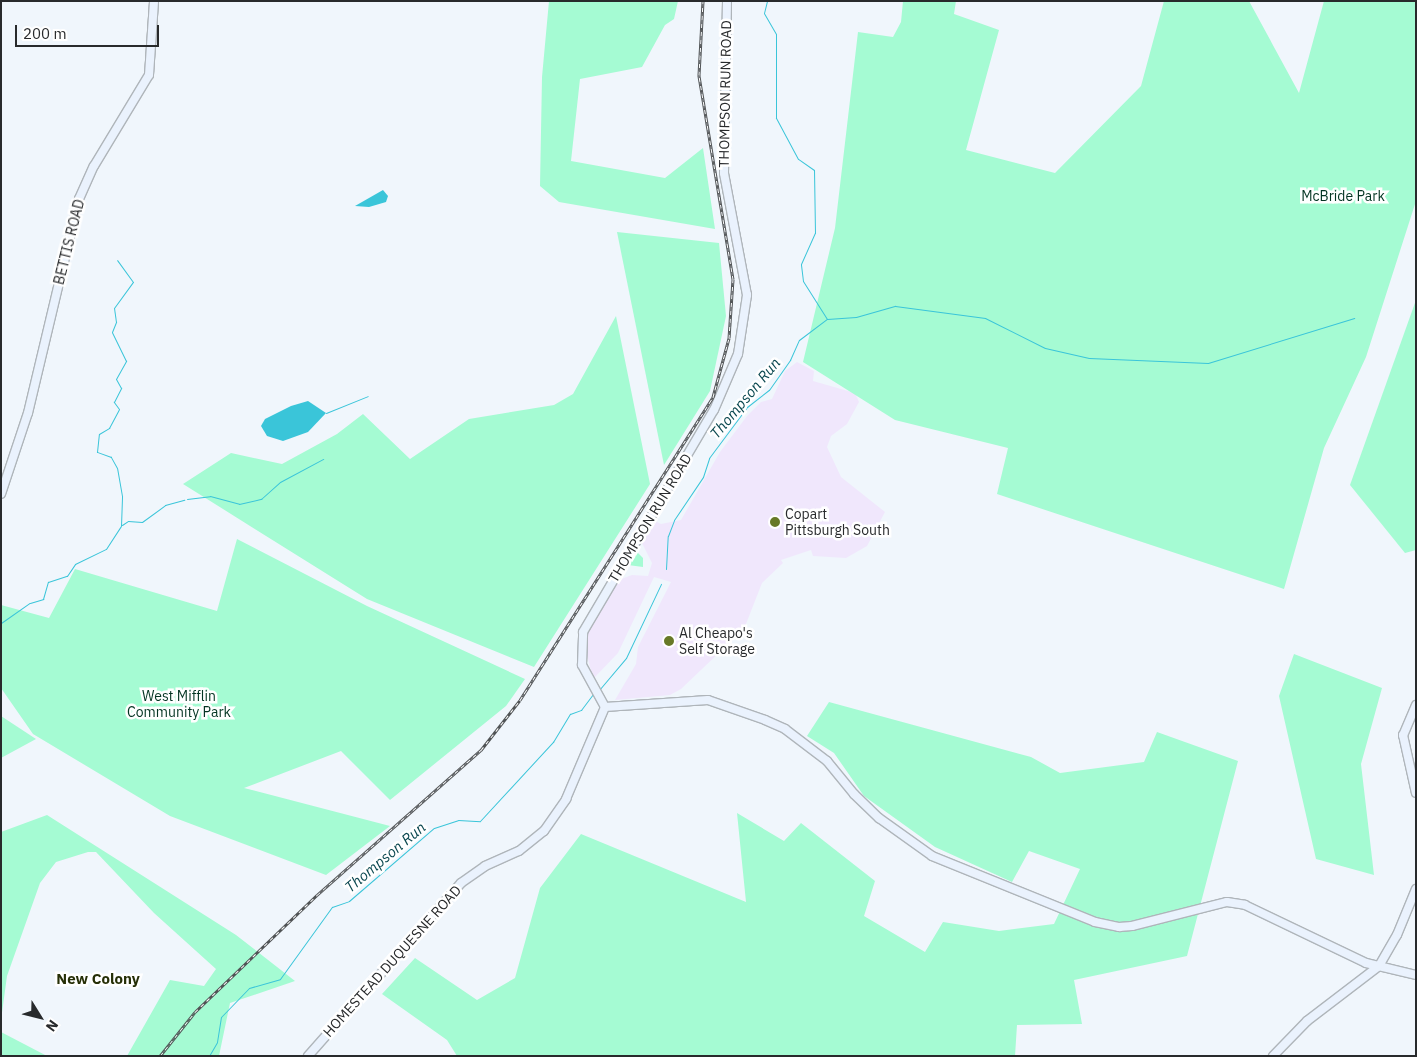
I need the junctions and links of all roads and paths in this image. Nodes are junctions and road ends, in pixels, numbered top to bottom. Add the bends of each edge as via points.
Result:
1 (154, 1) edge
2 (726, 1) edge
3 (1, 494) edge
4 (1416, 705) edge
5 (605, 707) junction
6 (1416, 793) edge
7 (1416, 889) edge
8 (1379, 966) junction
9 (1416, 975) edge
10 (308, 1056) edge
11 (1273, 1056) edge

1 - 3 street, BETTIS ROAD via 149,75 94,166 79,199 28,414
2 - 5 street, THOMPSON RUN ROAD via 724,173 747,295 738,354 714,410 583,632 582,665
4 - 6 street via 1403,735
5 - 8 street via 708,700 765,720 785,729 827,761 879,818 932,856 1095,922 1132,926 1227,902 1245,906
5 - 10 street, HOMESTEAD DUQUESNE ROAD via 566,799 544,832 519,851 485,866 461,884
7 - 8 street via 1397,935
8 - 9 street
8 - 11 street via 1306,1021

